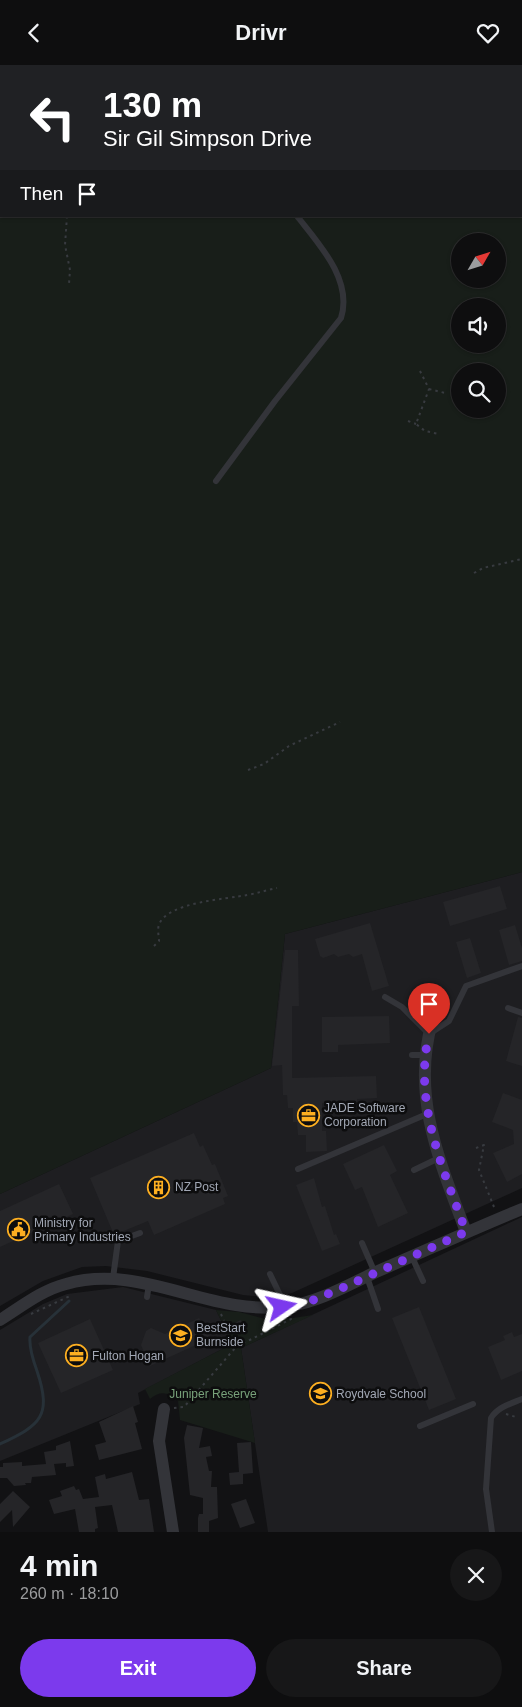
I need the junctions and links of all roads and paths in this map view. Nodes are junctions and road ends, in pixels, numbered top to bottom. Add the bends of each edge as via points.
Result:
1 (67, 217) edge
2 (298, 217) edge
3 (69, 284) dead end
4 (420, 371) dead end
5 (428, 389) junction
6 (445, 393) dead end
7 (408, 421) dead end
8 (416, 424) junction
9 (439, 434) dead end
10 (216, 481) dead end
11 (522, 559) edge
12 (474, 573) dead end
13 (340, 722) dead end
14 (248, 770) dead end
15 (277, 888) dead end
16 (154, 946) dead end
17 (522, 967) edge
18 (386, 997) dead end
19 (508, 1008) dead end
20 (522, 1013) edge
21 (431, 1028) junction
22 (427, 1114) junction
23 (476, 1148) dead end
24 (439, 1159) junction
25 (298, 1169) dead end
26 (414, 1170) dead end
27 (522, 1209) edge
28 (500, 1218) junction
29 (466, 1232) junction
30 (140, 1233) dead end
31 (362, 1243) dead end
32 (412, 1257) junction
33 (270, 1274) dead end
34 (371, 1275) junction
35 (113, 1278) junction
36 (422, 1281) dead end
37 (150, 1284) junction
38 (71, 1296) dead end
39 (147, 1297) dead end
40 (285, 1307) junction
41 (378, 1309) dead end
42 (219, 1310) dead end
43 (31, 1315) dead end
44 (1, 1316) edge
45 (236, 1347) junction
46 (522, 1399) edge
47 (473, 1404) dead end
48 (164, 1409) joint
49 (502, 1413) dead end
50 (516, 1417) dead end
51 (420, 1426) dead end
52 (173, 1532) edge
53 (492, 1532) edge

1 - 3 path via 65,245
2 - 10 lane via 334,266 344,307 341,318
4 - 5 path
5 - 6 path
5 - 8 path
7 - 8 path
8 - 9 path via 425,431
11 - 12 path
13 - 14 path via 288,746 264,764
15 - 16 path via 249,895 207,899 179,910 162,920 158,927 159,941
17 - 21 lane via 497,971 466,986 449,1021
18 - 21 lane
19 - 20 lane
21 - 22 street via 418,1055
22 - 24 street
22 - 25 lane
23 - 28 path via 484,1145 479,1171
24 - 26 lane
24 - 29 street
27 - 28 street
28 - 29 street
29 - 32 street
30 - 35 lane via 118,1241
31 - 34 lane
32 - 34 street
32 - 36 lane
33 - 40 lane
34 - 40 street via 306,1303
34 - 41 lane
35 - 37 street
35 - 44 street via 64,1284
37 - 39 lane
37 - 40 street via 226,1304
38 - 43 path
40 - 45 path via 291,1319
42 - 45 path
45 - 48 path via 184,1407
46 - 53 lane via 495,1411 491,1418 486,1489
47 - 51 lane
48 - 52 street via 159,1441
49 - 50 path

